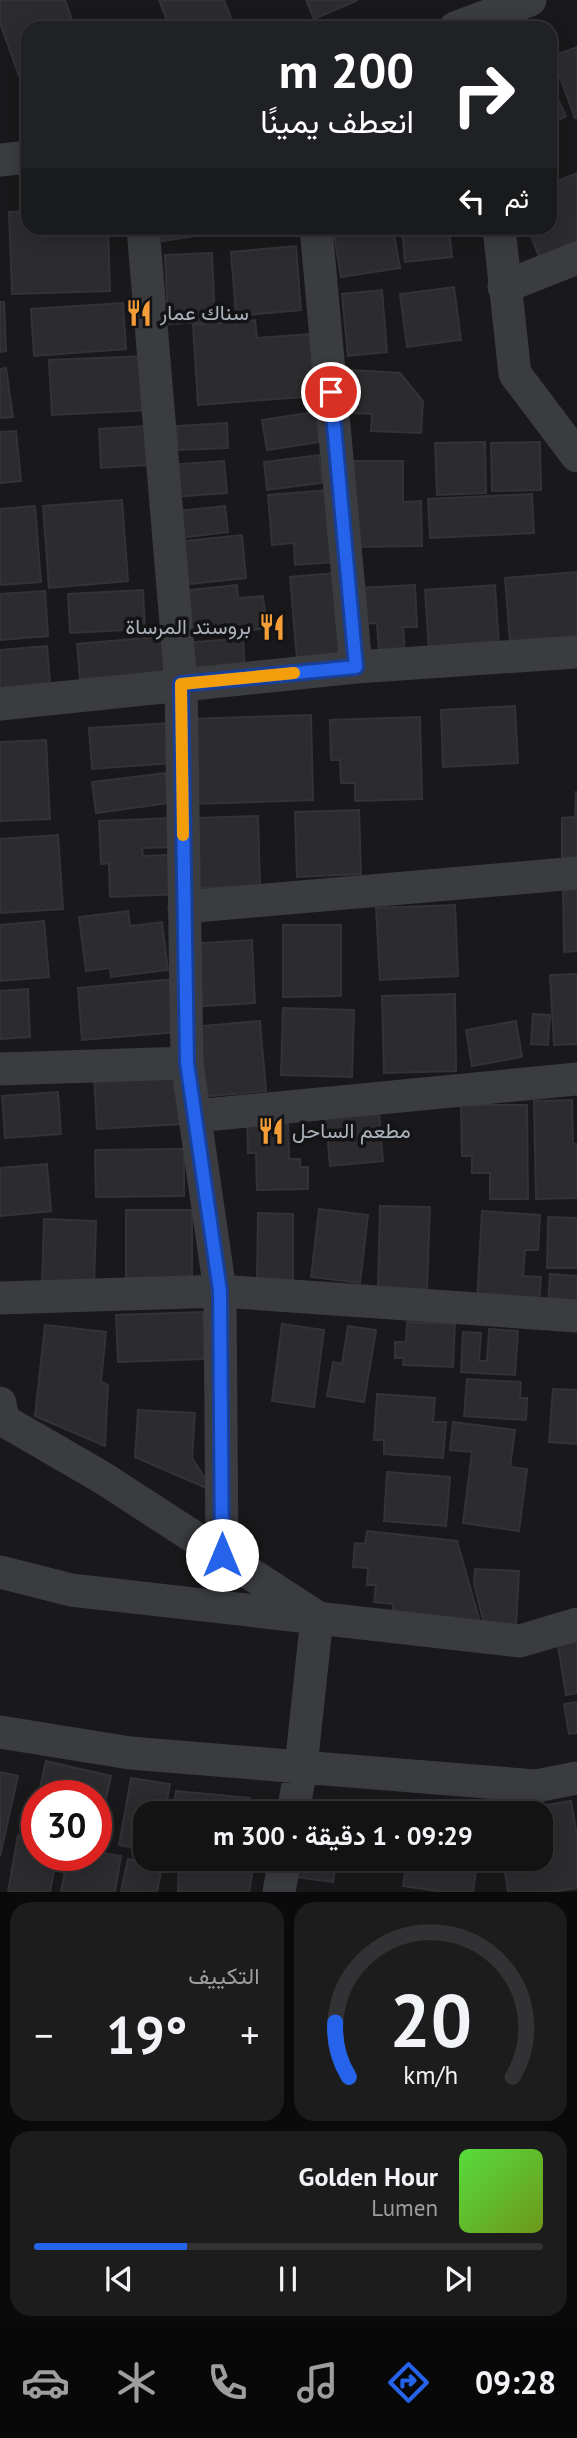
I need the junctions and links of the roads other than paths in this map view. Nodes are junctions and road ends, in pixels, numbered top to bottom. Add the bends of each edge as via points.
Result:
1 (530, 0) edge
2 (481, 21) edge
3 (21, 158) edge
4 (0, 160) edge
5 (144, 235) edge
6 (317, 235) edge
7 (500, 235) edge
8 (577, 258) edge
9 (504, 287) junction
10 (577, 456) edge
11 (577, 652) edge
12 (356, 667) junction
13 (181, 684) junction
14 (0, 704) edge
15 (577, 873) edge
16 (184, 907) junction
17 (187, 1063) junction
18 (0, 1069) edge
19 (577, 1079) edge
20 (195, 1116) junction
21 (220, 1291) junction
22 (0, 1298) edge
23 (577, 1316) edge
24 (0, 1403) edge
25 (222, 1555) junction
26 (0, 1572) edge
27 (317, 1617) junction
28 (577, 1624) edge
29 (0, 1732) edge
30 (301, 1767) junction
31 (577, 1778) edge
32 (295, 1801) edge
33 (283, 1871) edge
34 (279, 1892) edge

1 - 2 street
3 - 4 street
5 - 13 street
6 - 12 street
7 - 9 street
8 - 9 street
9 - 10 street via 515,374
11 - 12 street
12 - 13 street
13 - 14 street
13 - 16 street
15 - 16 street
16 - 17 street
17 - 18 street
17 - 20 street
19 - 20 street
20 - 21 street
21 - 22 street
21 - 23 street
21 - 25 street
24 - 25 street via 3,1420
25 - 27 street
26 - 27 street via 71,1590
27 - 28 street via 520,1641
27 - 30 street
29 - 30 street via 130,1752
30 - 31 street via 536,1786
30 - 32 street
33 - 34 street

